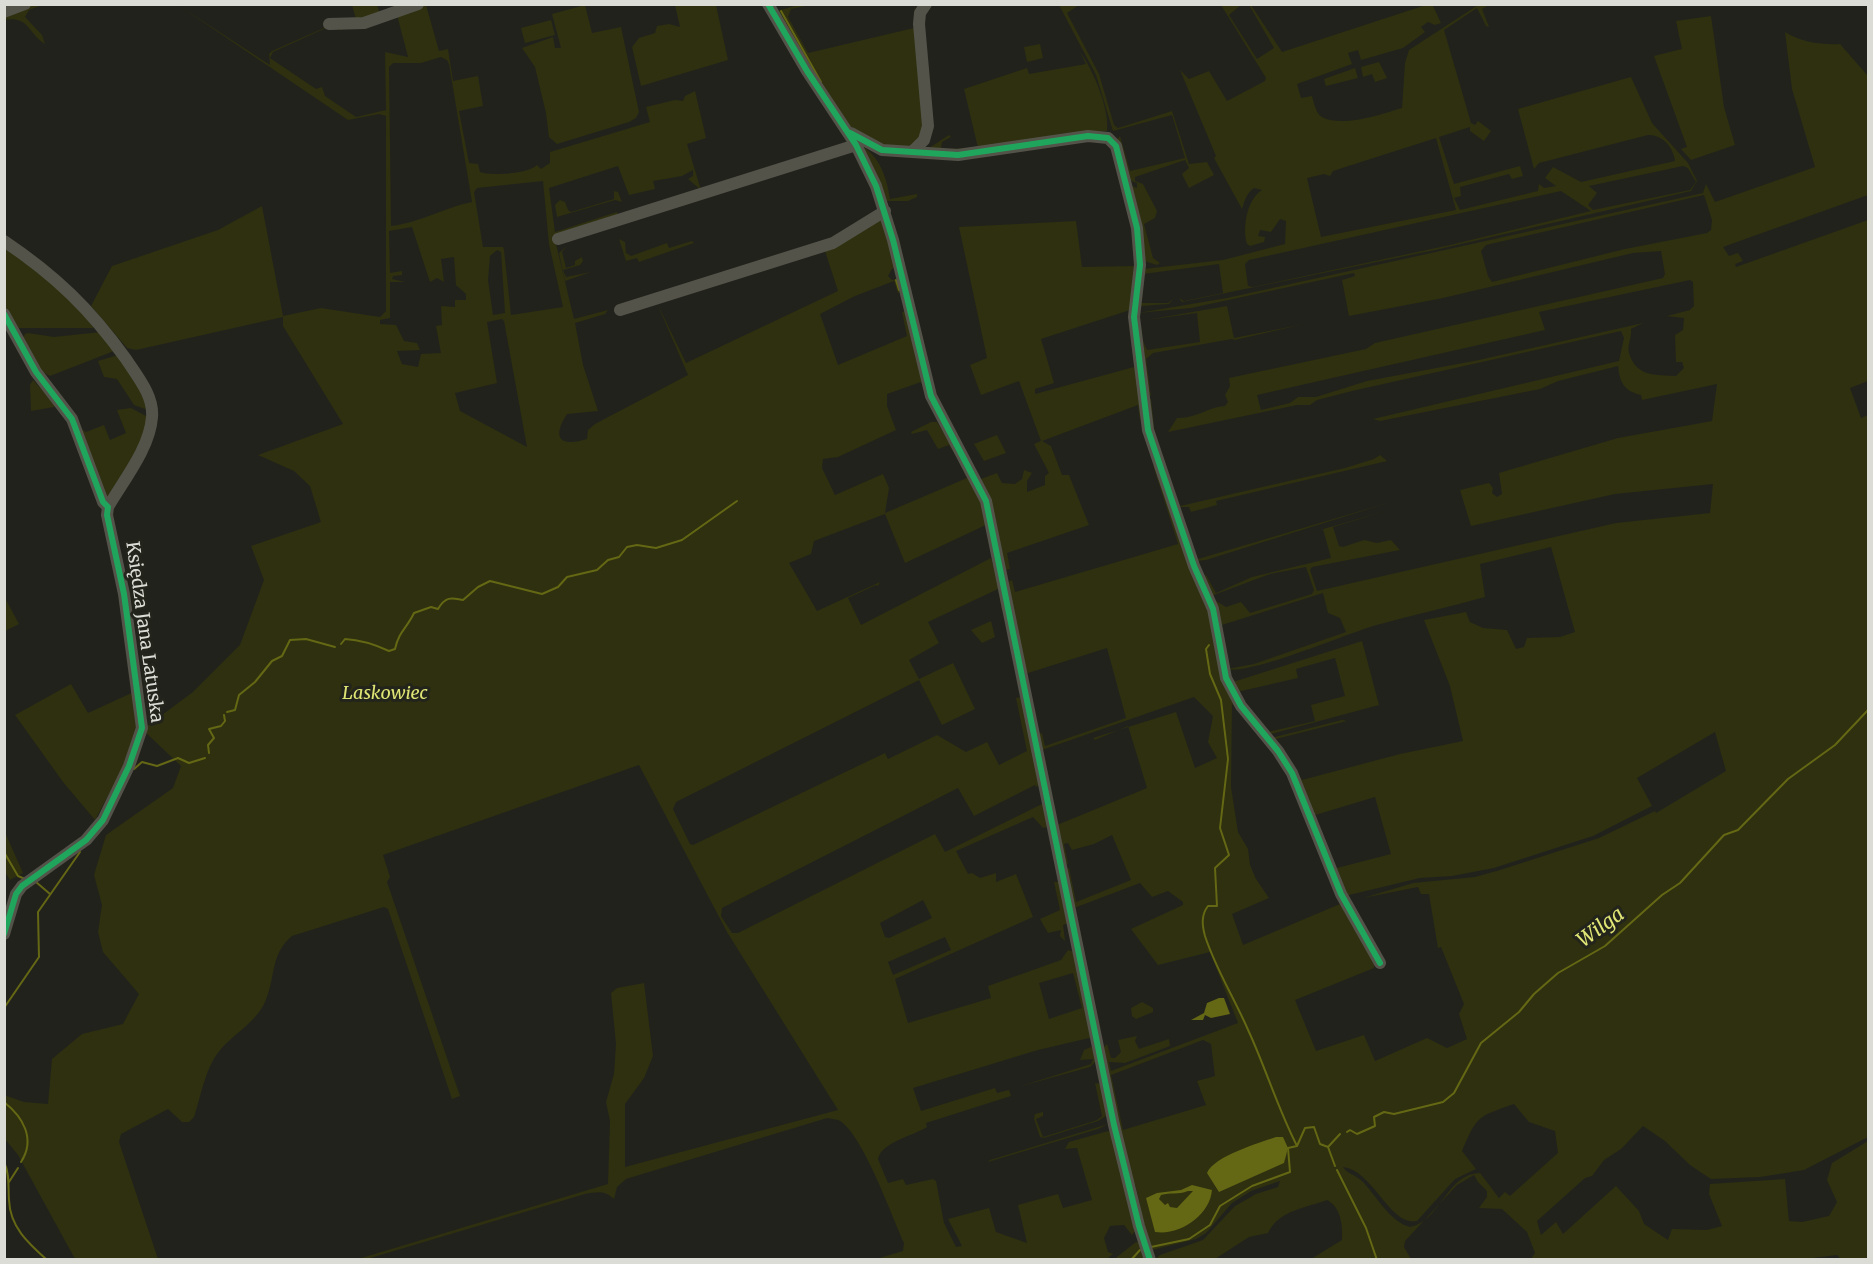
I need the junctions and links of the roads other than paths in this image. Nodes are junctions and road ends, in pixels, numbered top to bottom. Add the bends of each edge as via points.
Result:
1 (25, 4) edge
2 (418, 4) edge
3 (768, 4) edge
4 (926, 4) edge
5 (4, 12) edge
6 (329, 24) dead end
7 (845, 130) junction
8 (856, 145) junction
9 (914, 150) junction
10 (885, 211) junction
11 (558, 238) dead end
12 (4, 241) edge
13 (620, 310) dead end
14 (4, 314) edge
15 (108, 507) junction
16 (4, 934) edge
17 (1380, 963) dead end
18 (1150, 1260) edge

1 - 5 street
2 - 6 street via 364,23
3 - 7 street
4 - 9 street via 919,24 928,126 924,141
7 - 8 street
7 - 9 street via 882,150
8 - 10 street
8 - 11 street
9 - 17 street via 958,155 1095,135 1108,138 1116,146 1137,228 1140,265 1133,313 1148,430 1194,566 1210,599 1227,681 1292,773 1341,894
10 - 13 street via 834,243
10 - 18 street via 931,396 979,484 993,525 1114,1125
12 - 15 street via 43,267 86,306 115,343 149,398 153,416 148,436
14 - 15 street, Księdza Jana Latuska via 36,372 68,412
15 - 16 street, Księdza Jana Latuska via 142,728 103,820 86,840 24,884 16,894

